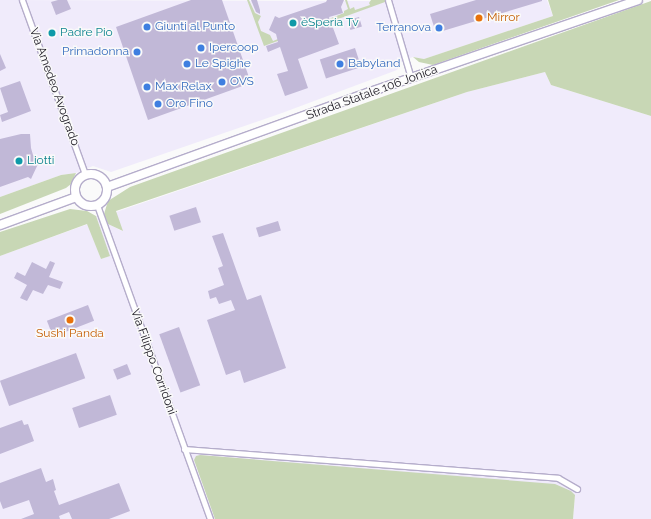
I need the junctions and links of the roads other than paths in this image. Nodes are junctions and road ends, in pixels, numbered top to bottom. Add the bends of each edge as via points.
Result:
1 (22, 0) edge
2 (388, 0) edge
3 (638, 0) edge
4 (411, 78) junction
5 (85, 174) junction
6 (107, 187) junction
7 (76, 197) junction
8 (98, 205) junction
9 (0, 225) edge
10 (184, 449) junction
11 (577, 489) dead end
12 (210, 519) edge

1 - 5 street, Via Amedeo Avogrado
2 - 4 street
3 - 4 main road, Strada Statale 106 Jonica
4 - 6 main road, Strada Statale 106 Jonica
5 - 6 main road via 100,176
5 - 7 main road via 75,186
6 - 8 main road via 107,195
7 - 8 main road via 84,205
7 - 9 main road
8 - 10 street, Via Filippo Corridoni
10 - 11 street via 558,478
10 - 12 street, Via Filippo Corridoni

